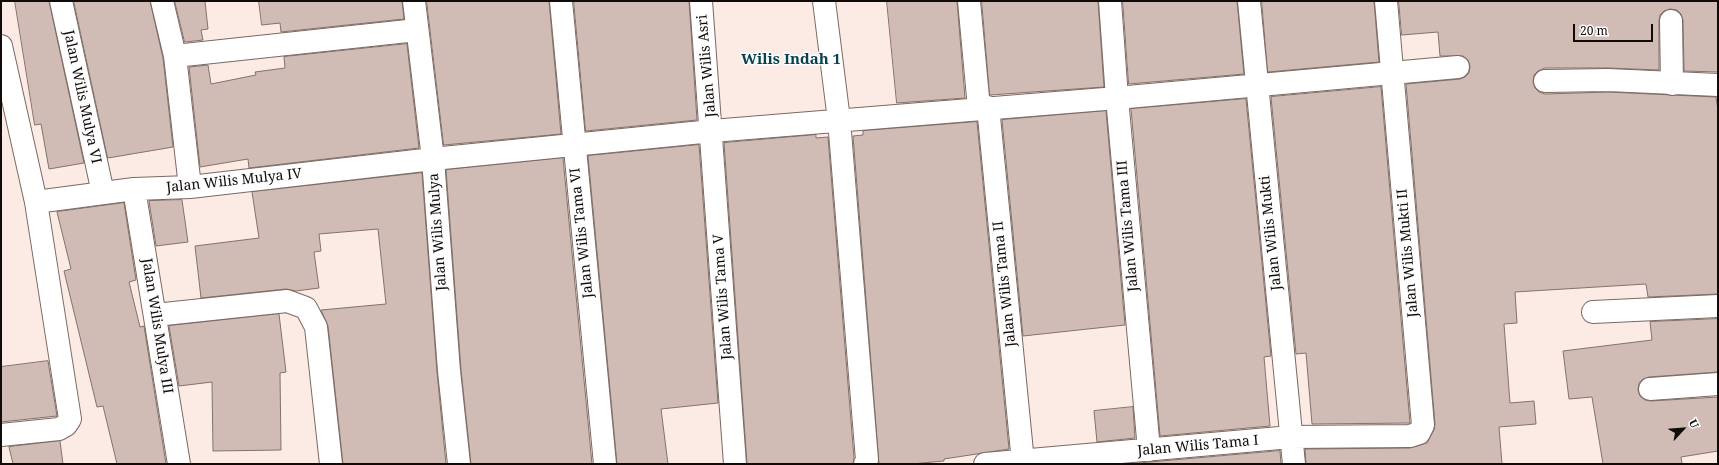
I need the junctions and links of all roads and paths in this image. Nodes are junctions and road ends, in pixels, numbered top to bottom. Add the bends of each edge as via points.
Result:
1 (61, 1) edge
2 (162, 1) edge
3 (414, 1) edge
4 (561, 1) edge
5 (701, 1) edge
6 (824, 1) edge
7 (969, 1) edge
8 (1110, 1) edge
9 (1249, 1) edge
10 (1386, 1) edge
11 (1671, 21) dead end
12 (417, 30) junction
13 (1, 46) edge
14 (175, 56) junction
15 (1458, 67) dead end
16 (1391, 73) junction
17 (1545, 81) dead end
18 (1672, 84) junction
19 (1256, 85) junction
20 (1718, 85) edge
21 (1117, 98) junction
22 (983, 107) junction
23 (839, 120) junction
24 (712, 131) junction
25 (574, 145) junction
26 (433, 159) junction
27 (190, 187) junction
28 (134, 189) junction
29 (103, 193) junction
30 (36, 202) junction
31 (1718, 306) edge
32 (1593, 312) dead end
33 (156, 315) junction
34 (1718, 384) edge
35 (1650, 389) dead end
36 (1419, 433) joint
37 (1, 435) edge
38 (1292, 437) junction
39 (1148, 450) junction
40 (1023, 462) junction
41 (869, 463) edge
42 (179, 464) edge
43 (331, 464) edge
44 (459, 464) edge
45 (605, 464) edge
46 (735, 464) edge
47 (985, 464) edge
48 (1294, 464) edge

1 - 29 street, Jalan Wilis Mulya VI
2 - 14 street
3 - 12 street, Jalan Wilis Mulya
4 - 25 street, Jalan Wilis Tama VI
5 - 24 street, Jalan Wilis Asri
6 - 23 street
7 - 22 street, Jalan Wilis Tama II
8 - 21 street, Jalan Wilis Tama III
9 - 19 street, Jalan Wilis Mukti
10 - 16 street, Jalan Wilis Mukti II
11 - 18 street
12 - 14 street
12 - 26 street, Jalan Wilis Mulya
13 - 30 street
14 - 27 street
15 - 16 street, Jalan Wilis Mulya IV
16 - 19 street, Jalan Wilis Mulya IV
16 - 36 street, Jalan Wilis Mukti II via 1423,425
17 - 18 street via 1608,80
18 - 20 street
19 - 21 street, Jalan Wilis Mulya IV
19 - 38 street, Jalan Wilis Mukti
21 - 22 street, Jalan Wilis Mulya IV
21 - 39 street, Jalan Wilis Tama III
22 - 23 street, Jalan Wilis Mulya IV
22 - 40 street, Jalan Wilis Tama II
23 - 24 street, Jalan Wilis Mulya IV
23 - 41 street
24 - 25 street, Jalan Wilis Mulya IV
24 - 46 street, Jalan Wilis Tama V
25 - 26 street, Jalan Wilis Mulya IV
25 - 45 street, Jalan Wilis Tama VI
26 - 27 street, Jalan Wilis Mulya IV
26 - 44 street, Jalan Wilis Mulya via 449,372
27 - 28 street, Jalan Wilis Mulya IV
28 - 29 street, Jalan Wilis Mulya IV
28 - 33 street, Jalan Wilis Mulya III
29 - 30 street, Jalan Wilis Mulya IV
30 - 37 street via 70,419 59,429
31 - 32 street
33 - 42 street, Jalan Wilis Mulya III
33 - 43 street via 287,301 306,308 316,327
34 - 35 street
36 - 38 street, Jalan Wilis Tama I via 1410,436
38 - 39 street, Jalan Wilis Tama I
38 - 48 street, Jalan Wilis Mukti
39 - 40 street, Jalan Wilis Tama I
40 - 47 street, Jalan Wilis Tama I

